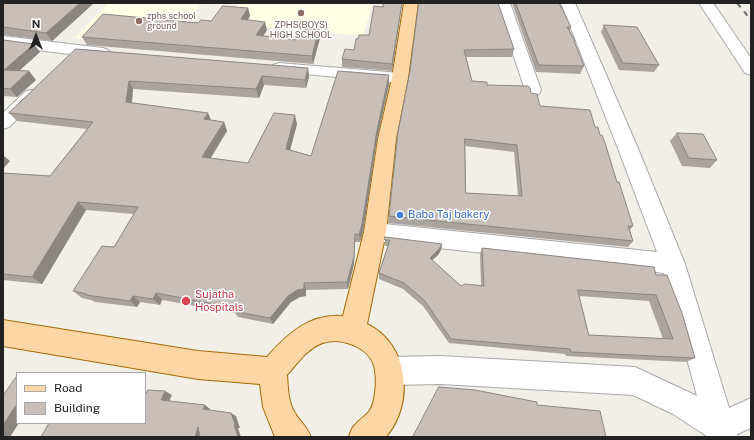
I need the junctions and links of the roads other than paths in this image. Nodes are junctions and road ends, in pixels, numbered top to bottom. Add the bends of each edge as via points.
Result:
1 (411, 3) edge
2 (503, 3) edge
3 (568, 3) edge
4 (706, 3) edge
5 (3, 41) edge
6 (77, 51) junction
7 (117, 54) edge
8 (62, 66) edge
9 (266, 67) edge
10 (751, 70) edge
11 (400, 78) junction
12 (46, 82) edge
13 (533, 90) dead end
14 (3, 123) edge
15 (375, 232) junction
16 (673, 264) junction
17 (352, 331) junction
18 (3, 333) edge
19 (389, 370) junction
20 (274, 371) junction
21 (751, 413) edge
22 (721, 432) edge
23 (296, 437) edge
24 (364, 437) edge

1 - 11 main road
2 - 13 street
3 - 16 street
4 - 10 street
5 - 6 street
6 - 7 street
6 - 8 street
9 - 11 street
11 - 15 main road via 387,139
12 - 14 street
15 - 16 street
15 - 17 main road
16 - 22 street
17 - 19 main road via 365,336 376,345
17 - 20 main road via 337,328 320,330 292,348
18 - 20 main road via 198,365
19 - 22 street via 441,370 635,382 683,404
19 - 24 main road via 389,401 384,416
20 - 23 main road via 275,400 281,420
21 - 22 street

